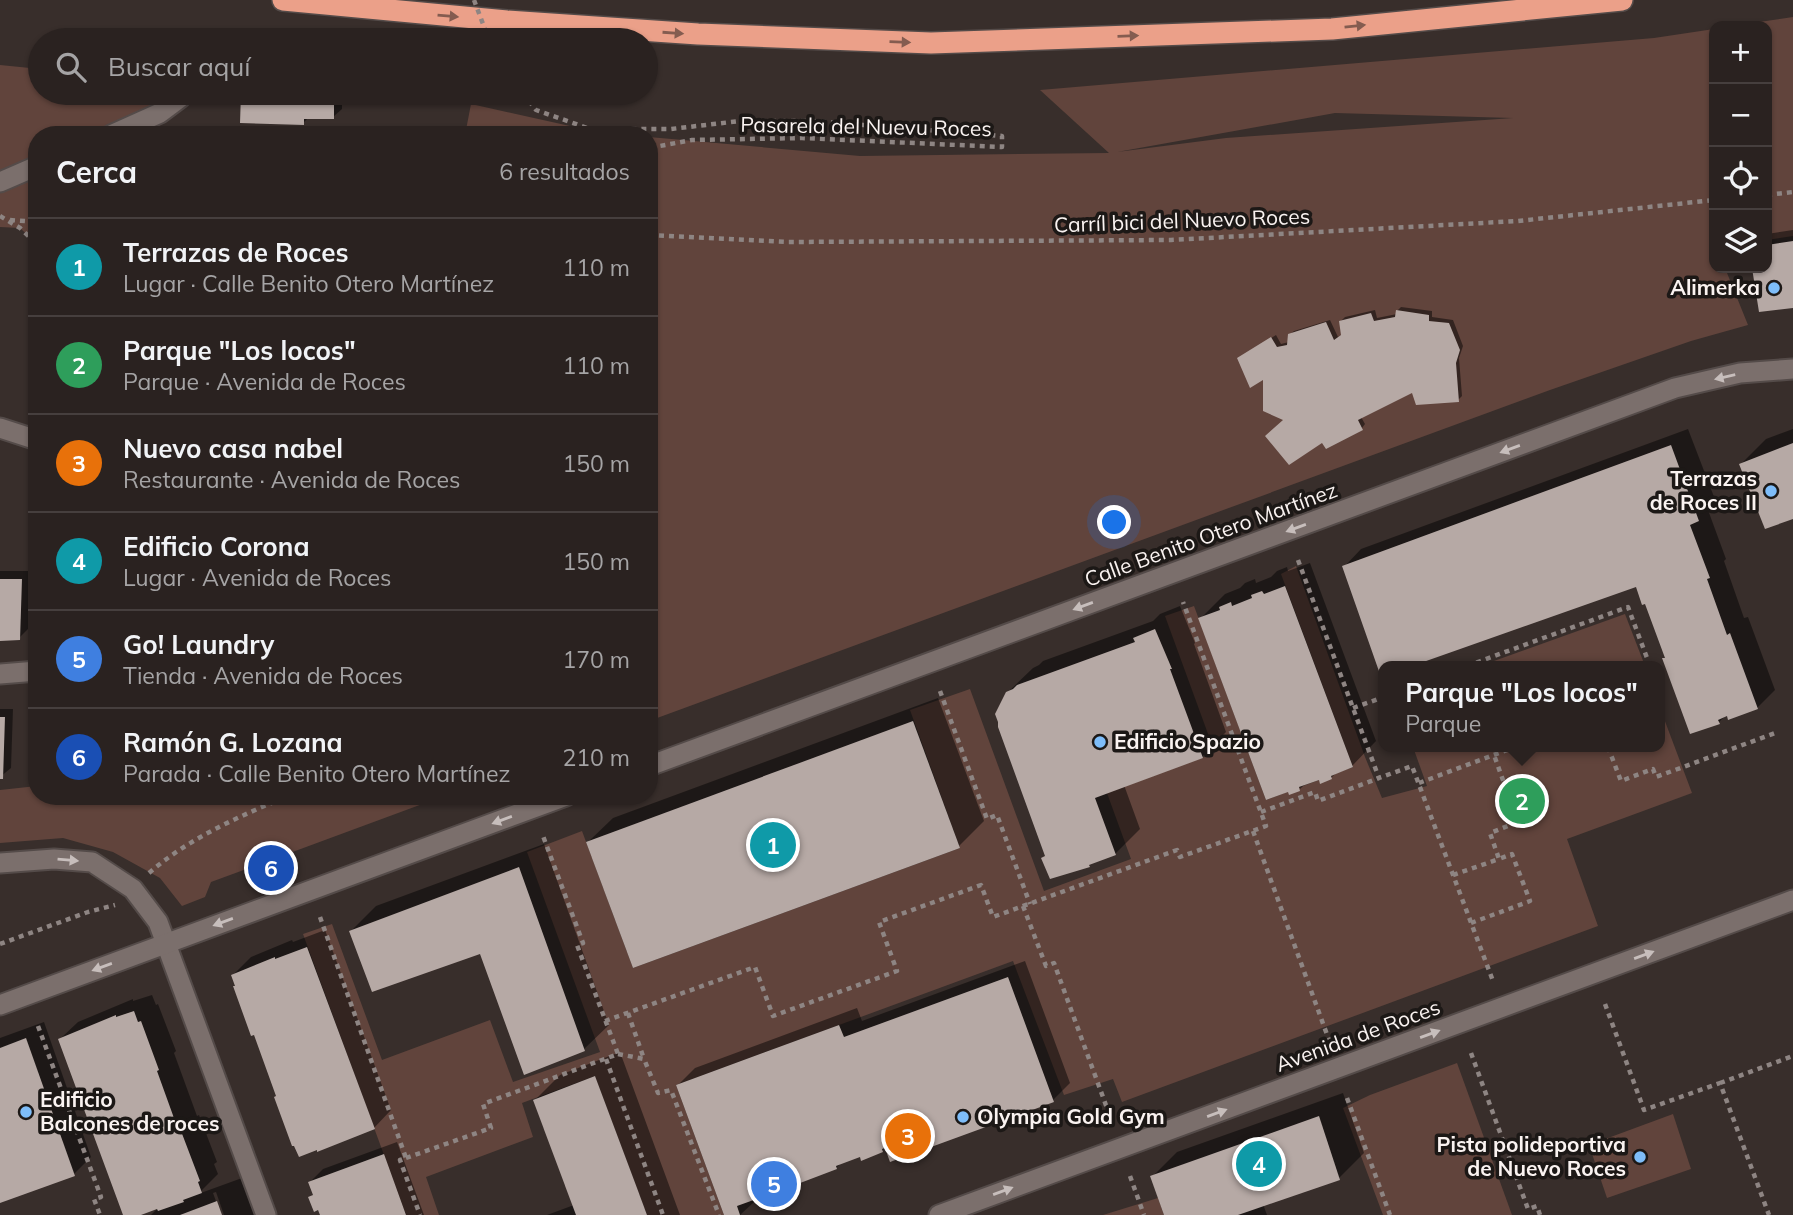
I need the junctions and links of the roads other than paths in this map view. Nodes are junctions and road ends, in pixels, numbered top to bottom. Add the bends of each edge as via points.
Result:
1 (283, 0) edge
2 (1622, 0) edge
3 (611, 28) edge
4 (658, 31) edge
5 (171, 105) edge
6 (131, 126) edge
7 (28, 170) edge
8 (0, 182) edge
9 (1793, 369) edge
10 (0, 428) edge
11 (28, 437) edge
12 (28, 672) edge
13 (0, 674) edge
14 (658, 763) edge
15 (542, 805) edge
16 (0, 863) edge
17 (1793, 900) edge
18 (166, 943) junction
19 (0, 1005) edge
20 (265, 1215) edge
21 (939, 1215) edge

1 -> 3 highway
4 -> 2 highway via 931,43 1332,29
5 - 6 street
7 - 8 street
9 -> 14 street, Calle Benito Otero Martínez via 1740,373 1675,388
10 - 11 street
12 - 13 street
15 -> 18 street
16 -> 18 street via 92,862 133,889 158,922
21 -> 17 street, Avenida de Roces
18 -> 19 street
18 - 20 street

